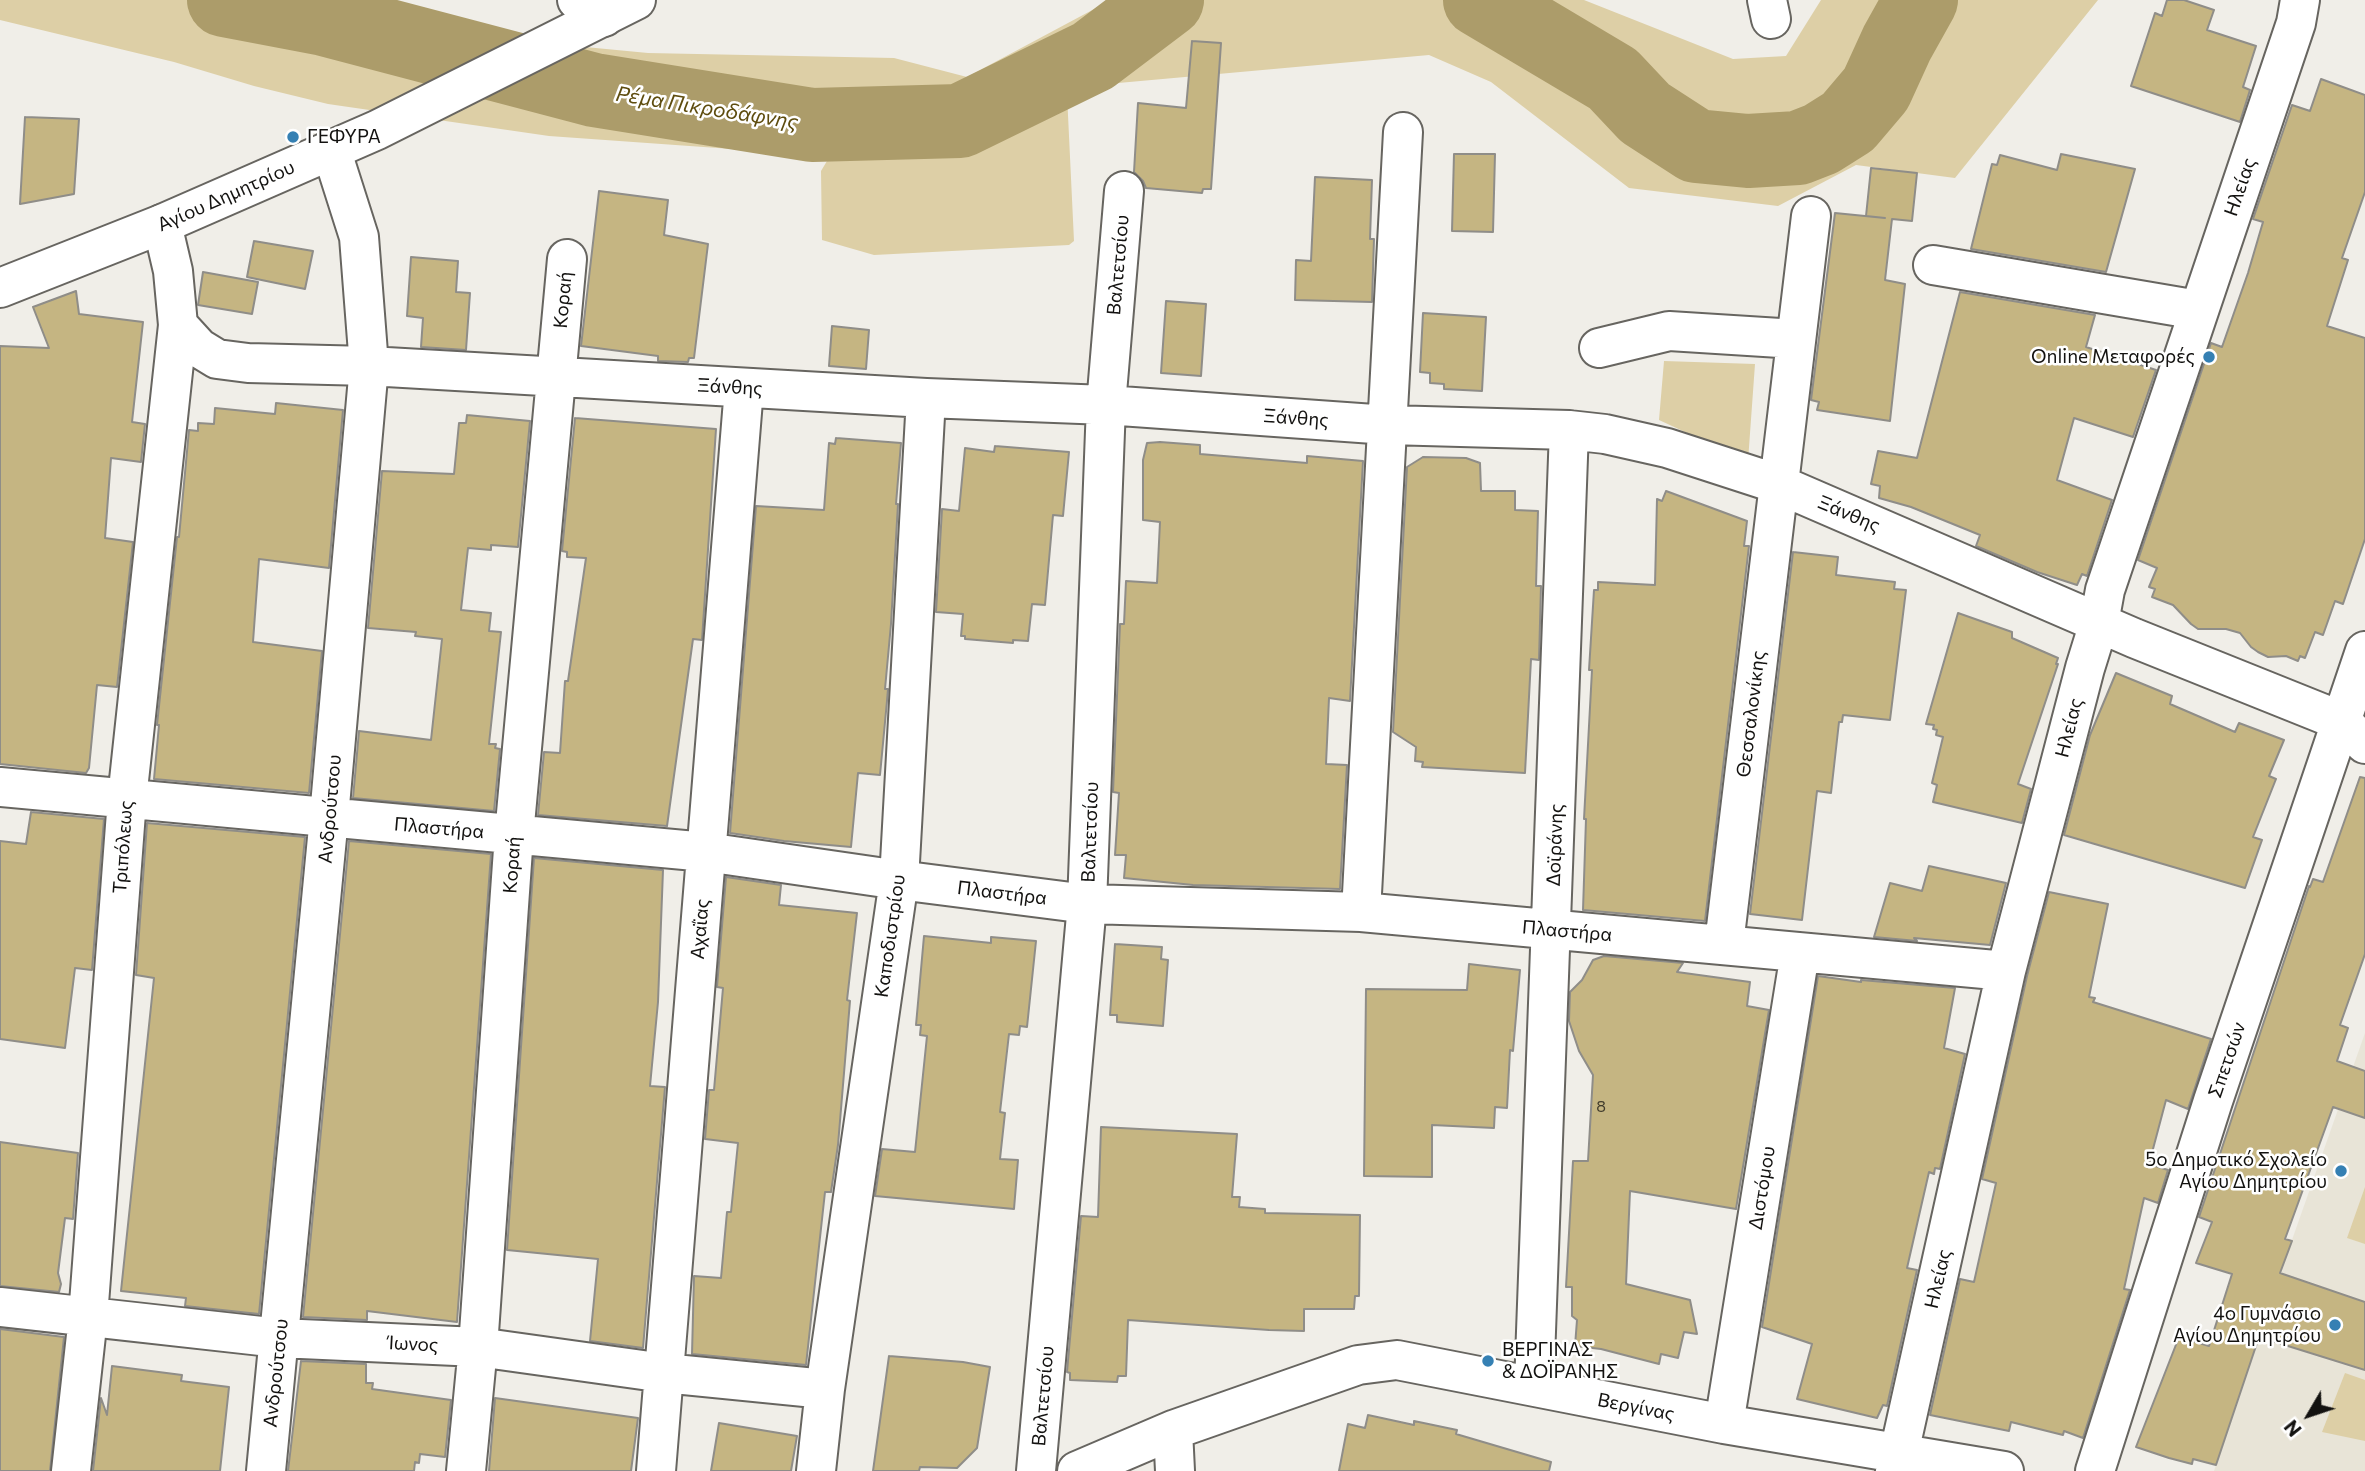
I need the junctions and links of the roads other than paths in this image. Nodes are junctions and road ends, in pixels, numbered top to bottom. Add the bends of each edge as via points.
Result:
1 (2300, 0) edge
2 (600, 11) edge
3 (1403, 132) dead end
4 (331, 149) junction
5 (1124, 191) dead end
6 (1811, 216) dead end
7 (162, 224) junction
8 (566, 259) dead end
9 (1933, 265) dead end
10 (0, 288) edge
11 (2198, 310) junction
12 (178, 325) junction
13 (1796, 339) junction
14 (1599, 348) dead end
15 (369, 366) junction
16 (556, 376) junction
17 (744, 387) junction
18 (926, 398) junction
19 (1106, 405) junction
20 (1388, 425) junction
21 (1569, 430) junction
22 (1778, 484) junction
23 (2099, 623) junction
24 (2365, 651) edge
25 (2353, 733) edge
26 (0, 787) edge
27 (127, 799) junction
28 (329, 817) junction
29 (514, 835) junction
30 (706, 852) junction
31 (899, 880) junction
32 (1087, 904) junction
33 (1361, 912) junction
34 (1552, 930) junction
35 (1724, 944) junction
36 (1800, 953) junction
37 (2006, 971) junction
38 (0, 1307) edge
39 (88, 1317) junction
40 (279, 1338) junction
41 (478, 1347) junction
42 (664, 1373) junction
43 (1534, 1386) junction
44 (825, 1389) junction
45 (1724, 1424) junction
46 (1172, 1430) junction
47 (1897, 1462) edge
48 (71, 1471) edge
49 (266, 1471) edge
50 (466, 1471) edge
51 (656, 1471) edge
52 (816, 1471) edge
53 (1036, 1471) edge
54 (1077, 1471) edge
55 (1175, 1471) edge
56 (2004, 1471) edge
57 (2095, 1471) edge

1 - 11 street, Ηλείας
2 - 4 street, Αγίου Δημητρίου via 377,130
3 - 20 street
4 - 7 street, Αγίου Δημητρίου
4 - 15 street, Ανδρούτσου via 359,237
5 - 19 street, Βαλτετσίου
6 - 13 street, Θεσσαλονίκης
7 - 10 street, Αγίου Δημητρίου
7 - 12 street, Τριπόλεως via 173,271
8 - 16 street, Κοραή
9 - 11 street
11 - 23 street, Ηλείας via 2105,590
12 - 15 street, Ξάνθης via 199,348 217,359
12 - 27 street, Τριπόλεως
13 - 14 street via 1669,331
13 - 22 street, Θεσσαλονίκης
15 - 16 street, Ξάνθης
15 - 28 street, Ανδρούτσου
16 - 17 street, Ξάνθης
16 - 29 street, Κοραή
17 - 18 street, Ξάνθης
17 - 30 street, Αχαΐας
18 - 19 street, Ξάνθης
18 - 31 street, Καποδιστρίου
19 - 20 street, Ξάνθης
19 - 32 street, Βαλτετσίου
20 - 21 street, Ξάνθης
20 - 33 street
21 - 22 street, Ξάνθης via 1667,448
21 - 34 street, Δοϊράνης
22 - 23 street, Ξάνθης
22 - 35 street, Θεσσαλονίκης
23 - 25 street, Ξάνθης
23 - 37 street, Ηλείας
24 - 25 street, Σπετσών
25 - 57 street, Σπετσών via 2213,1101
26 - 27 street, Πλαστήρα
27 - 28 street, Πλαστήρα
27 - 39 street, Τριπόλεως
28 - 29 street, Πλαστήρα
28 - 40 street, Ανδρούτσου
29 - 30 street, Πλαστήρα
29 - 41 street, Κοραή
30 - 31 street, Πλαστήρα
30 - 42 street, Αχαΐας
31 - 32 street, Πλαστήρα
31 - 44 street, Καποδιστρίου
32 - 33 street, Πλαστήρα
32 - 53 street, Βαλτετσίου
33 - 34 street, Πλαστήρα
34 - 35 street, Πλαστήρα
34 - 43 street, Δοϊράνης
35 - 36 street, Πλαστήρα
36 - 37 street, Πλαστήρα
36 - 45 street, Διστόμου
37 - 47 street, Ηλείας
38 - 39 street, Ίωνος
39 - 40 street, Ίωνος
39 - 48 street, Τριπόλεως
40 - 41 street, Ίωνος
40 - 49 street, Ανδρούτσου
41 - 42 street, Ίωνος
41 - 50 street, Κοραή
42 - 44 street, Ίωνος
42 - 51 street, Αχαΐας
43 - 45 street, Βεργίνας
43 - 46 street, Βεργίνας via 1397,1360 1358,1365
44 - 52 street, Καποδιστρίου
45 - 47 street, Βεργίνας
46 - 54 street, Βεργίνας
46 - 55 street
47 - 56 street, Βεργίνας

